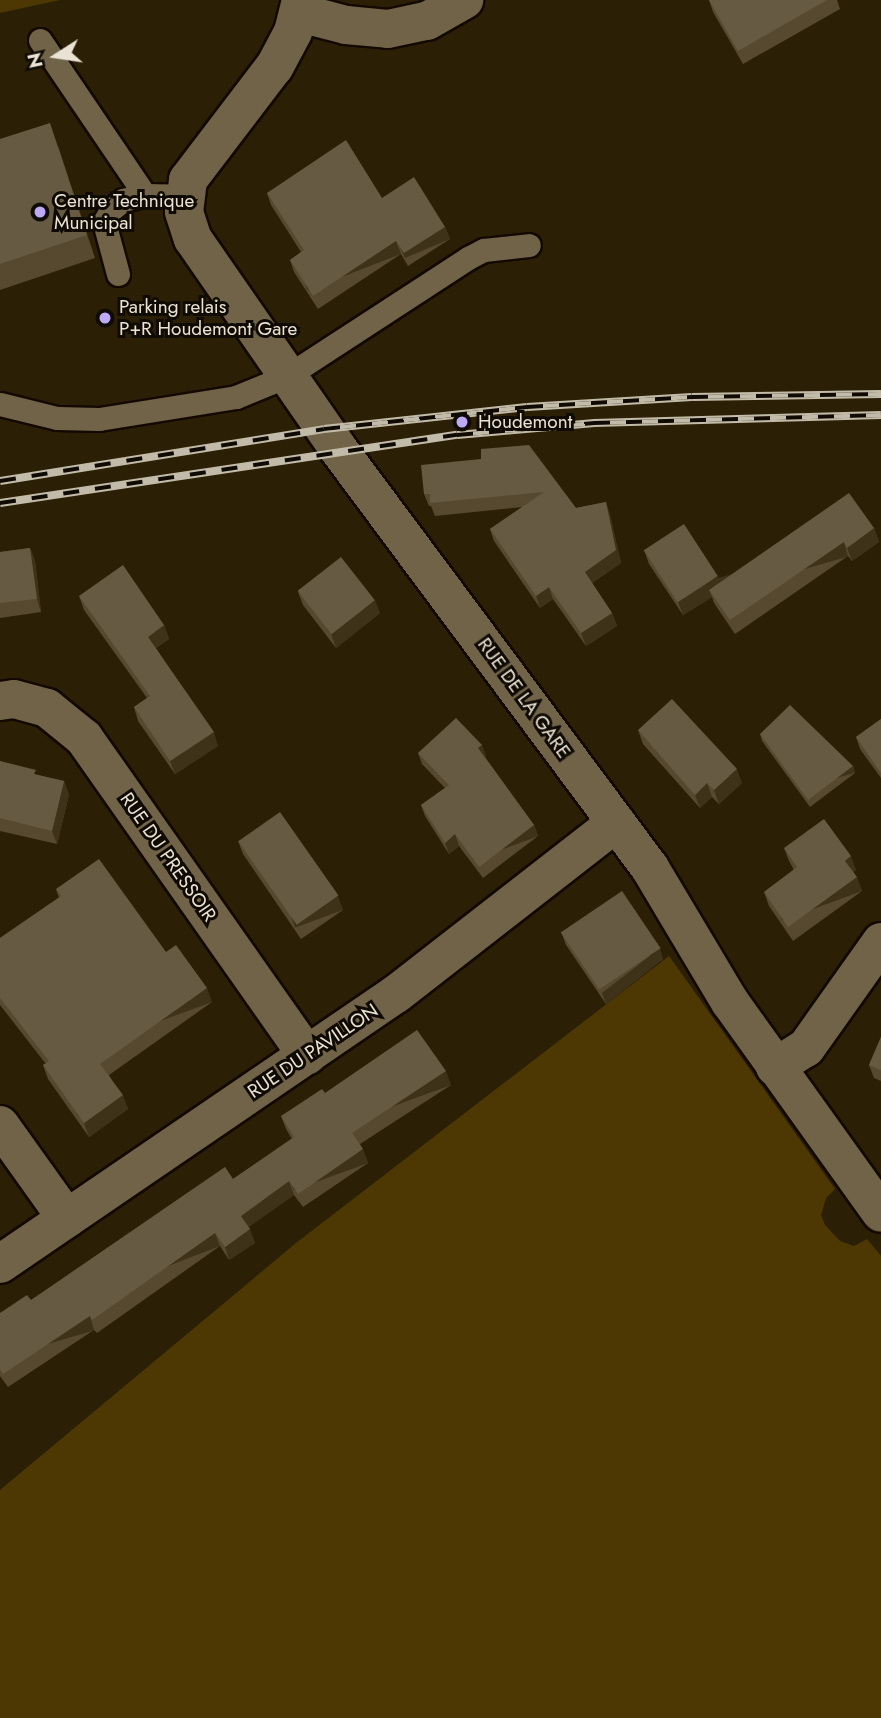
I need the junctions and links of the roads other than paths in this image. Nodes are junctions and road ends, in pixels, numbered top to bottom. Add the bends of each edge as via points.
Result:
1 (464, 0) edge
2 (301, 6) edge
3 (40, 40) dead end
4 (186, 188) junction
5 (145, 195) junction
6 (529, 245) dead end
7 (117, 274) dead end
8 (287, 376) junction
9 (0, 404) edge
10 (0, 701) edge
11 (616, 823) junction
12 (881, 942) edge
13 (307, 1055) junction
14 (775, 1067) junction
15 (0, 1125) edge
16 (881, 1213) edge
17 (66, 1219) junction
18 (0, 1264) edge

1 - 2 street via 428,21 388,29 367,29
2 - 4 street via 274,67
3 - 5 lane
4 - 5 lane
4 - 8 street, RUE DE LA GARE via 193,239
5 - 7 lane via 123,200 104,222
6 - 8 lane via 484,250 468,258
8 - 9 lane via 236,397 99,419 57,418
8 - 11 street, RUE DE LA GARE
10 - 13 street, RUE DU PRESSOIR via 14,699 47,708 84,738
11 - 13 street, RUE DU PAVILLON via 396,994
11 - 14 street, RUE DE LA GARE
12 - 14 street via 806,1048
13 - 17 street, RUE DU PAVILLON
14 - 16 street, RUE DE LA GARE
15 - 17 street
17 - 18 street, RUE DU PAVILLON

